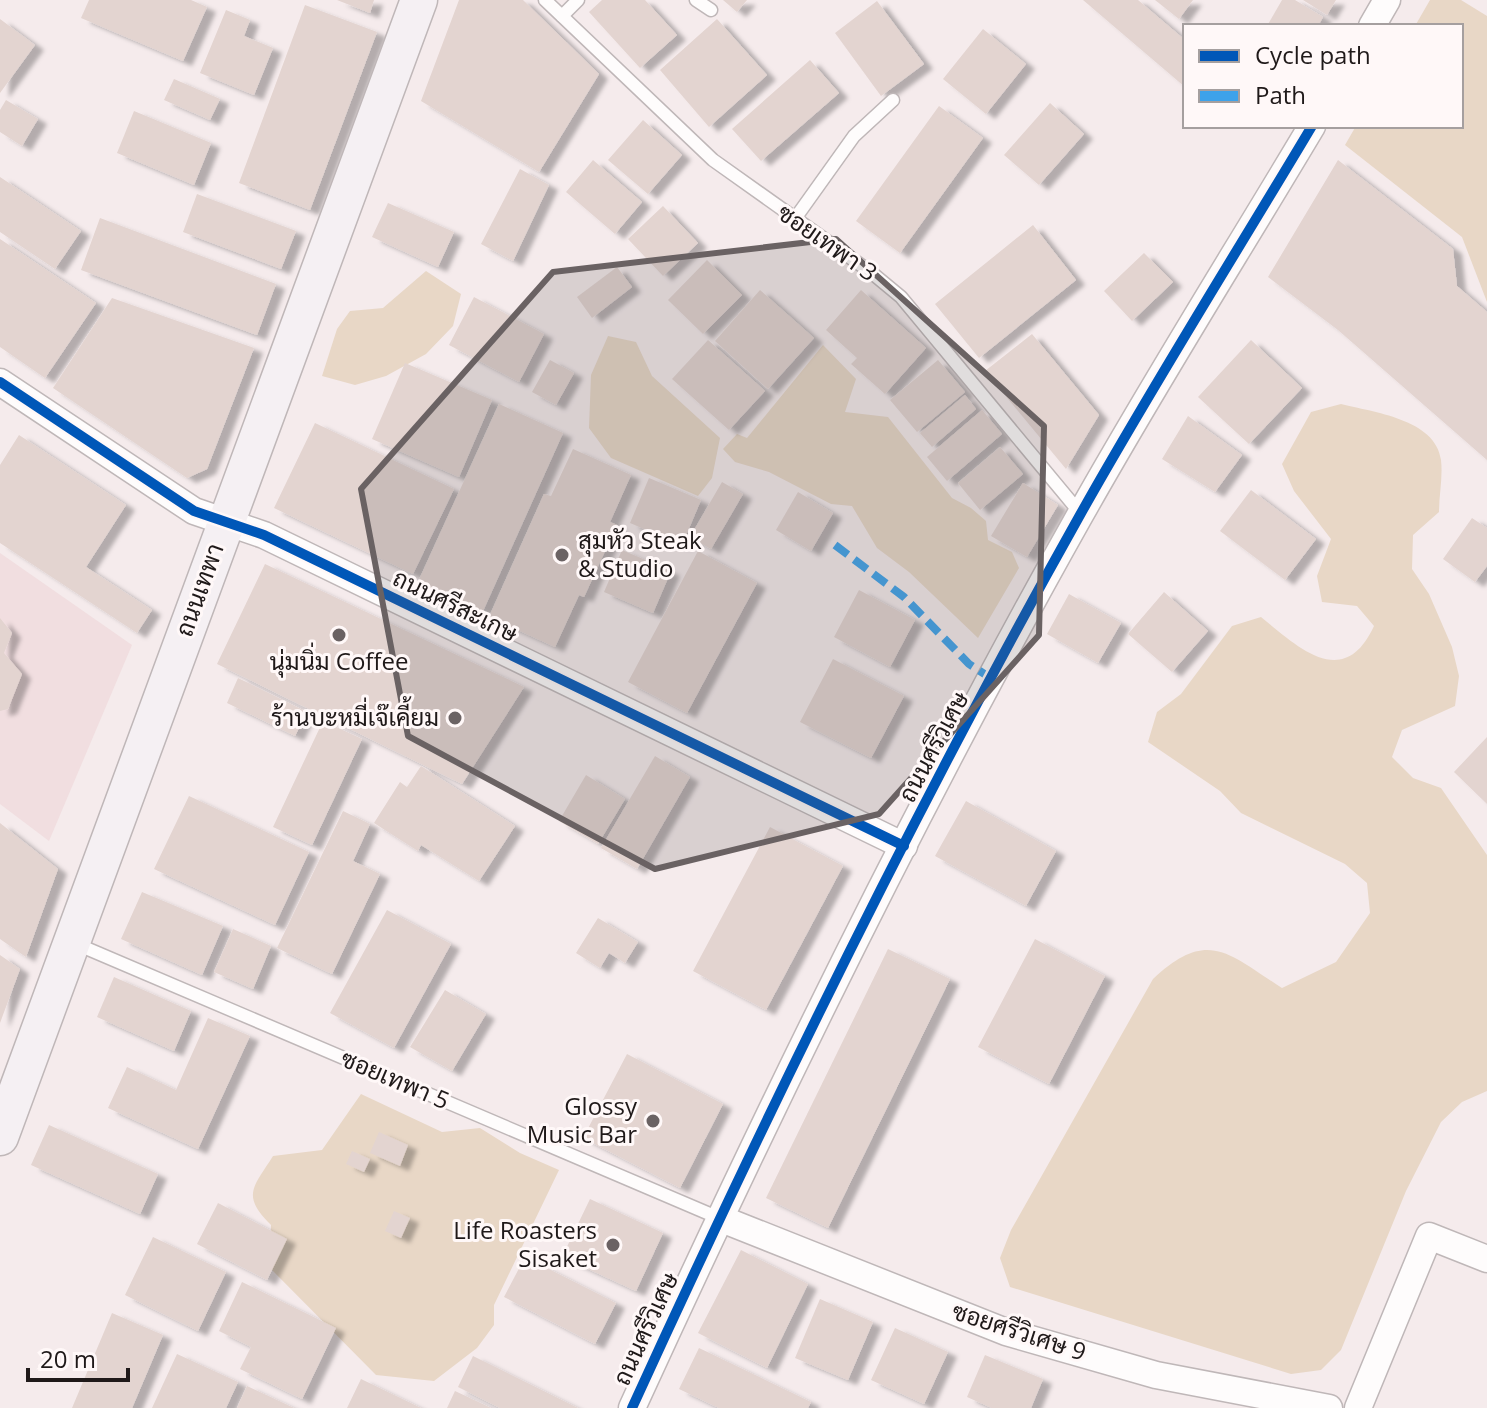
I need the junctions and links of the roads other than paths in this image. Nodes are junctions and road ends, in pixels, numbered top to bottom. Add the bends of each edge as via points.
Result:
1 (419, 0) edge
2 (545, 0) edge
3 (578, 0) edge
4 (696, 0) edge
5 (1387, 0) edge
6 (711, 10) dead end
7 (562, 16) junction
8 (1373, 24) edge
9 (893, 100) dead end
10 (1311, 128) edge
11 (794, 220) junction
12 (0, 382) edge
13 (1081, 514) junction
14 (225, 522) junction
15 (904, 846) junction
16 (71, 942) junction
17 (0, 1137) edge
18 (719, 1218) junction
19 (1487, 1259) edge
20 (632, 1408) edge
21 (1329, 1408) edge
22 (1358, 1408) edge

1 - 14 main road, ถนนเทพา
2 - 7 lane, ซอยเทพา 3
3 - 7 lane
4 - 6 lane
5 - 8 street
7 - 11 lane, ซอยเทพา 3 via 713,160
9 - 11 lane via 854,136
10 - 13 street, ถนนศรีวิเศษ
11 - 13 lane, ซอยเทพา 3 via 901,297
12 - 14 street, ถนนศรีสะเกษ via 194,511
13 - 15 street, ถนนศรีวิเศษ
14 - 15 street, ถนนศรีสะเกษ via 264,535
14 - 16 main road, ถนนเทพา
15 - 18 street, ถนนศรีวิเศษ
16 - 17 main road, ถนนเทพา
16 - 18 lane, ซอยเทพา 5
18 - 20 street, ถนนศรีวิเศษ
18 - 21 street, ซอยศรีวิเศษ 9 via 1006,1332 1156,1375
19 - 22 street via 1429,1236

